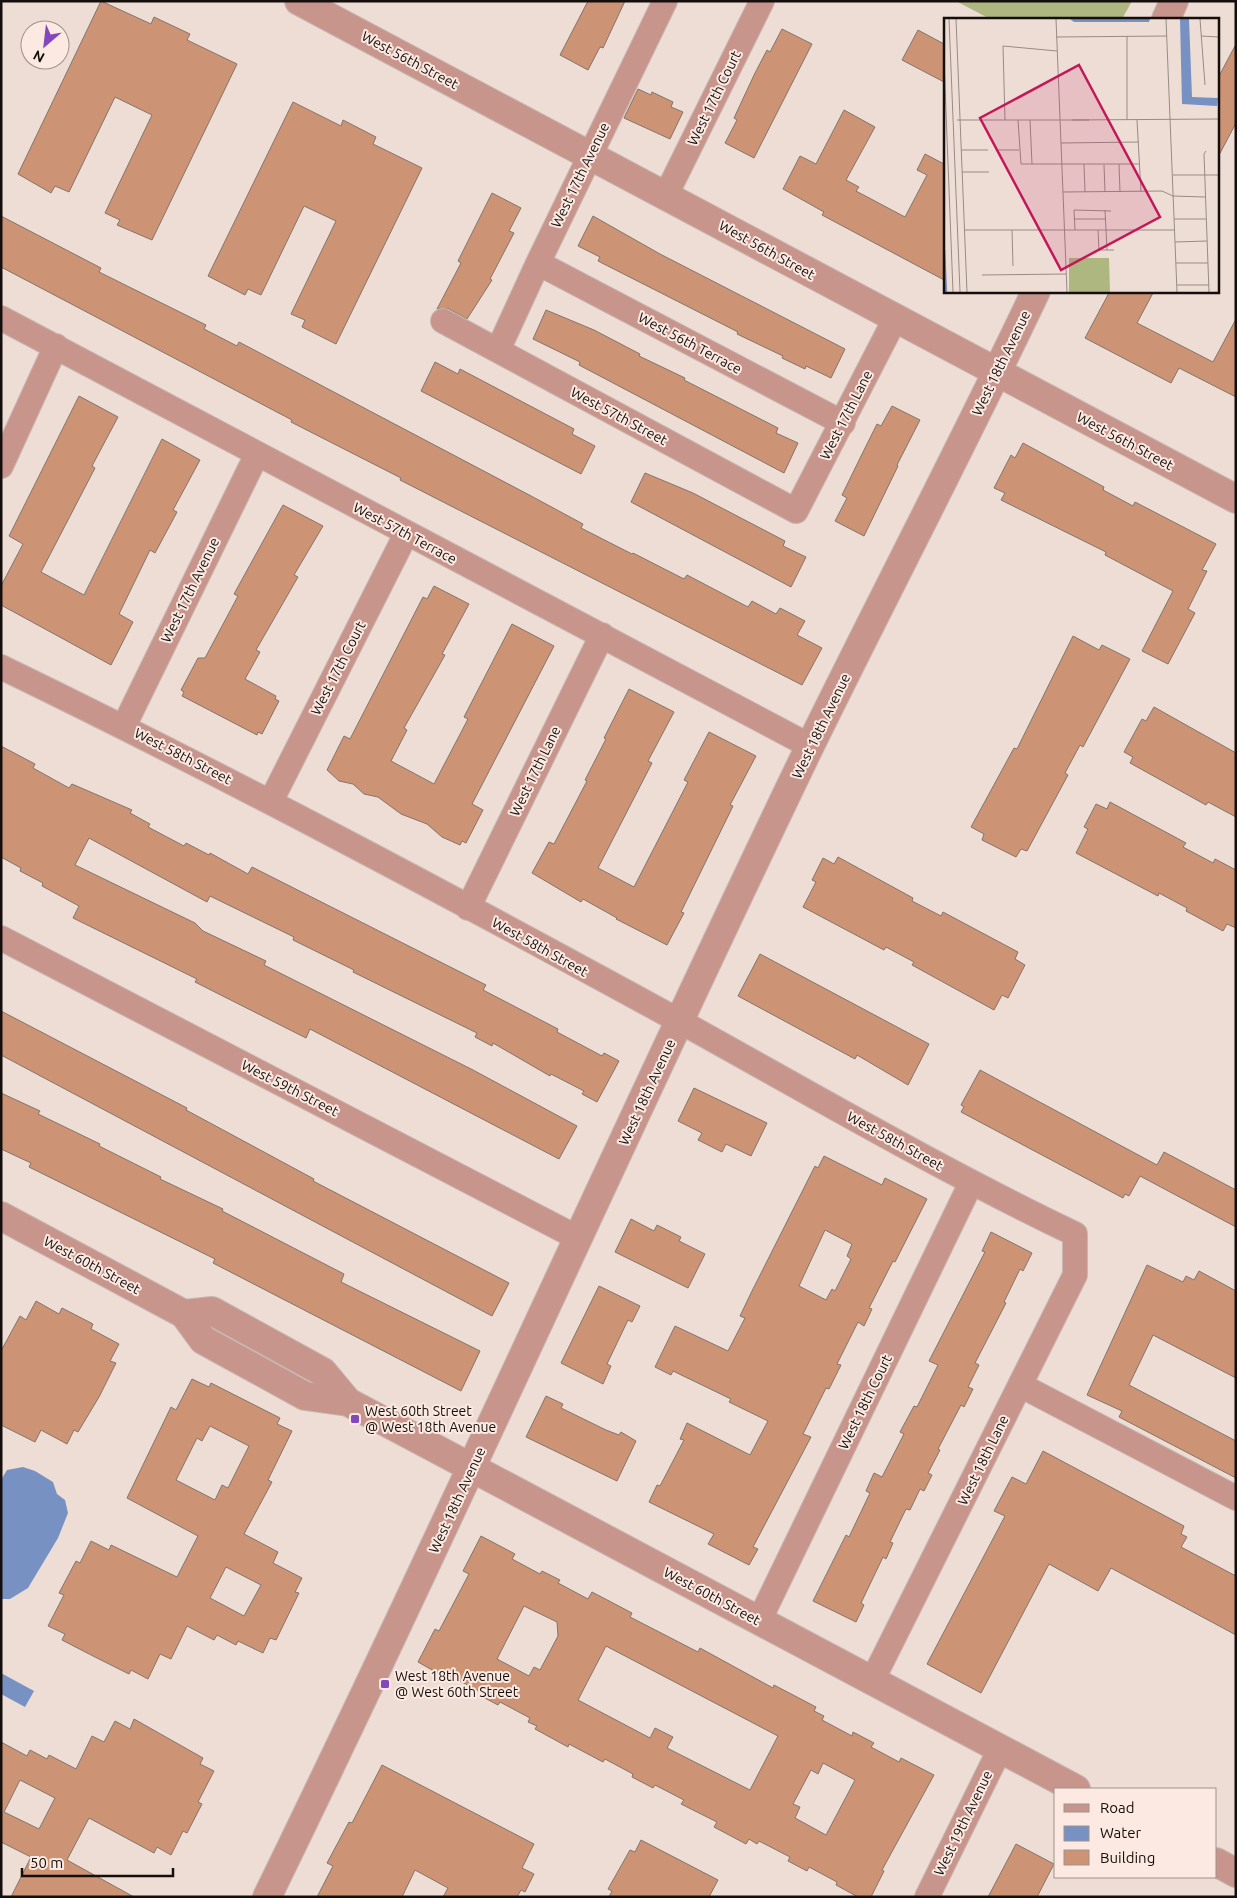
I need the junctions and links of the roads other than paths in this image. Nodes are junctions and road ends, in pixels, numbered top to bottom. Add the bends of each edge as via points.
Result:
1 (299, 1) edge
2 (666, 1) edge
3 (762, 1) edge
4 (1174, 1) edge
5 (1166, 18) edge
6 (590, 154) junction
7 (666, 195) junction
8 (538, 263) junction
9 (1036, 292) edge
10 (1, 318) edge
11 (895, 319) junction
12 (443, 320) dead end
13 (56, 346) junction
14 (498, 350) junction
15 (997, 374) junction
16 (843, 423) junction
17 (257, 454) junction
18 (1, 466) edge
19 (1236, 499) edge
20 (796, 511) joint
21 (406, 534) junction
22 (602, 635) junction
23 (1, 667) edge
24 (124, 726) junction
25 (810, 746) junction
26 (271, 801) junction
27 (468, 908) junction
28 (1, 938) edge
29 (680, 1022) junction
30 (971, 1183) junction
31 (1, 1216) edge
32 (1075, 1234) joint
33 (578, 1238) junction
34 (1020, 1385) junction
35 (472, 1468) junction
36 (1236, 1498) edge
37 (759, 1621) junction
38 (872, 1681) junction
39 (1000, 1749) junction
40 (1074, 1788) edge
41 (1217, 1863) edge
42 (1236, 1873) edge
43 (267, 1897) edge
44 (927, 1897) edge

1 - 6 street, West 56th Street
2 - 6 street, West 17th Avenue
3 - 7 street, West 17th Court
4 - 5 street
6 - 7 street, West 56th Street
6 - 8 street, West 17th Avenue
7 - 11 street, West 56th Street
8 - 14 street, West 17th Avenue
8 - 16 street, West 56th Terrace
9 - 15 street, West 18th Avenue
10 - 13 street, West 57th Terrace
11 - 15 street, West 56th Street
11 - 16 street, West 17th Lane
12 - 14 street, West 57th Street
13 - 17 street, West 57th Terrace
13 - 18 street
14 - 20 street, West 57th Street
15 - 19 street, West 56th Street
15 - 25 street, West 18th Avenue
16 - 20 street, West 17th Lane
17 - 21 street, West 57th Terrace
17 - 24 street, West 17th Avenue
21 - 22 street, West 57th Terrace
21 - 26 street, West 17th Court
22 - 25 street, West 57th Terrace
22 - 27 street, West 17th Lane
23 - 24 street, West 58th Street
24 - 26 street, West 58th Street
25 - 29 street, West 18th Avenue
26 - 27 street, West 58th Street
27 - 29 street, West 58th Street
28 - 33 street, West 59th Street
29 - 30 street, West 58th Street
29 - 33 street, West 18th Avenue
30 - 32 street, West 58th Street
30 - 37 street, West 18th Court
31 - 35 street, West 60th Street via 184,1314 212,1311 323,1372 348,1402
32 - 34 street, West 18th Lane via 1075,1275
33 - 35 street, West 18th Avenue
34 - 36 street
34 - 38 street, West 18th Lane
35 - 37 street, West 60th Street
35 - 43 street, West 18th Avenue
37 - 38 street, West 60th Street
38 - 39 street, West 60th Street
39 - 40 street, West 60th Street
39 - 44 street, West 19th Avenue
41 - 42 street

